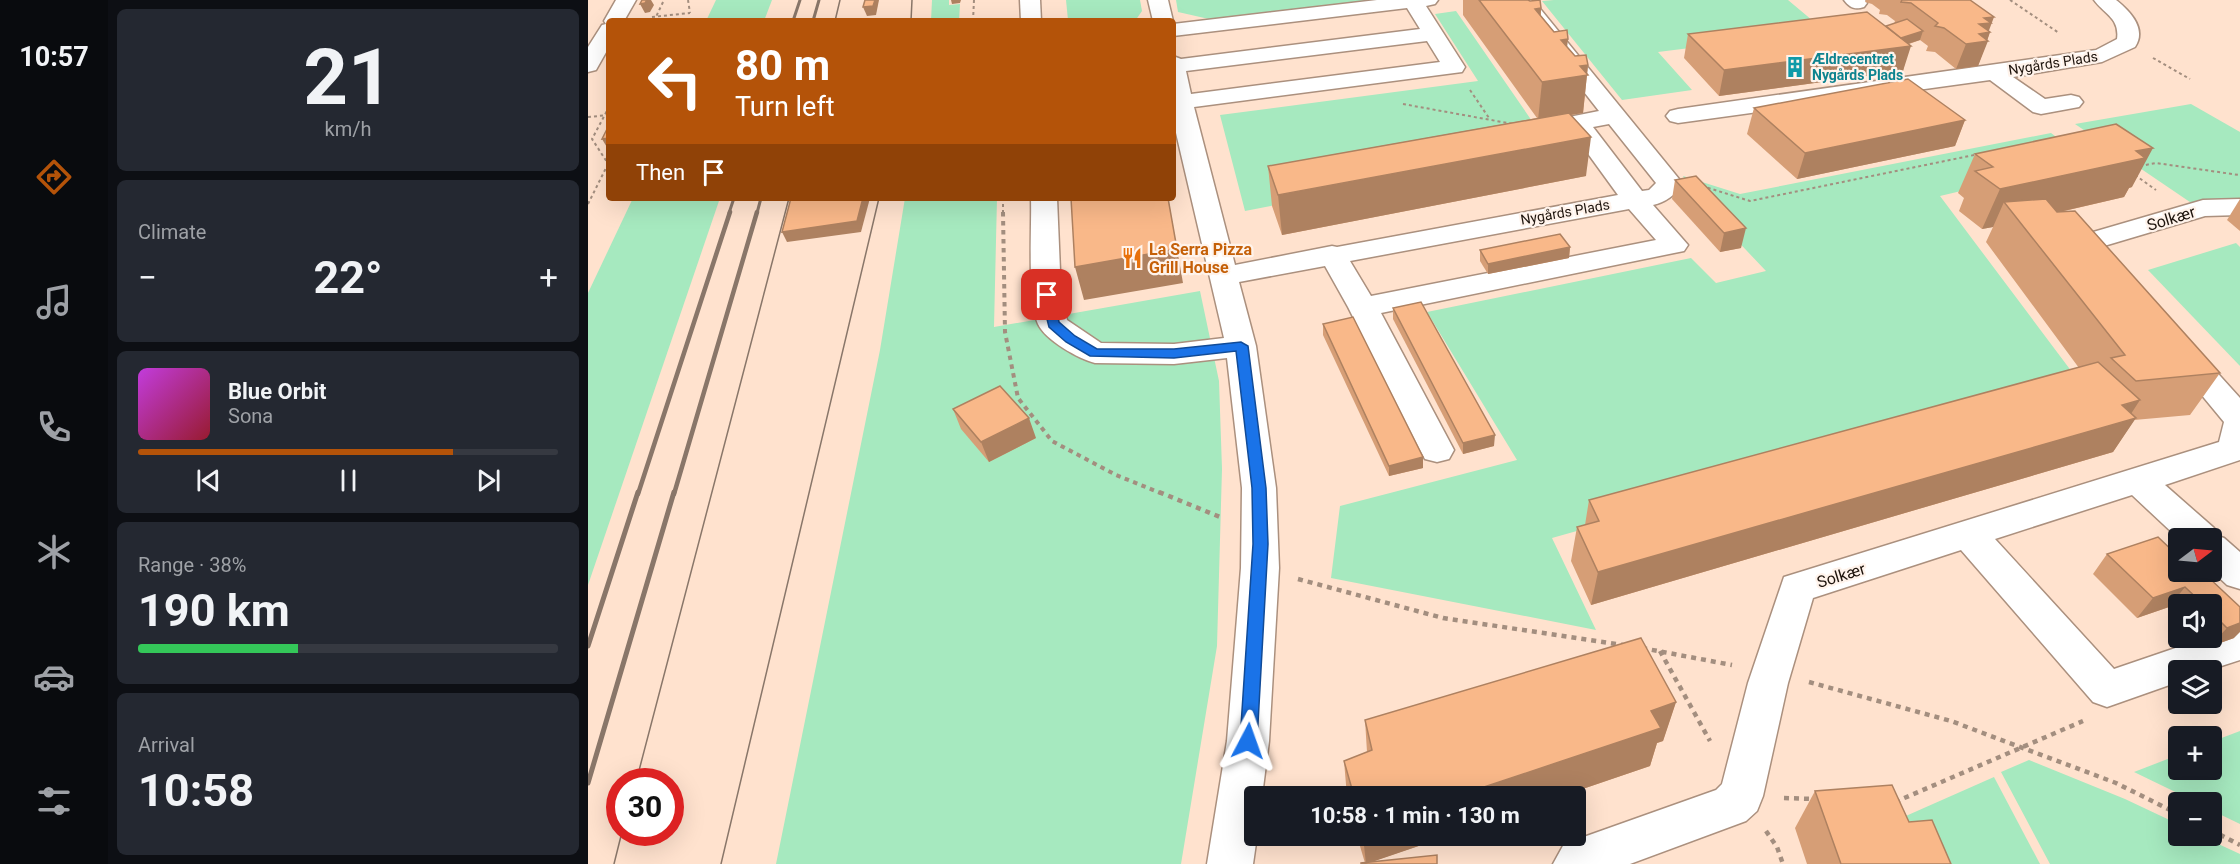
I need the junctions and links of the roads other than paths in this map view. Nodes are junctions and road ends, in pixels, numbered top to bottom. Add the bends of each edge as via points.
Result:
1 (626, 0) edge
2 (1030, 0) edge
3 (1158, 0) edge
4 (1522, 0) edge
5 (2104, 0) edge
6 (1421, 1) edge
7 (616, 18) edge
8 (1031, 18) edge
9 (1162, 18) edge
10 (1176, 30) edge
11 (606, 34) edge
12 (1433, 34) junction
13 (1323, 47) junction
14 (1176, 64) edge
15 (588, 65) edge
16 (1994, 73) junction
17 (1176, 77) edge
18 (1339, 82) junction
19 (1182, 102) junction
20 (2071, 102) dead end
21 (1615, 116) junction
22 (1678, 116) dead end
23 (1635, 200) junction
24 (1044, 201) edge
25 (2240, 207) edge
26 (1332, 254) junction
27 (1224, 276) junction
28 (2124, 287) edge
29 (1363, 307) junction
30 (2163, 331) edge
31 (1241, 346) junction
32 (2240, 421) edge
33 (1437, 450) dead end
34 (2139, 481) junction
35 (2190, 528) edge
36 (1969, 535) junction
37 (2222, 558) edge
38 (2240, 574) edge
39 (2240, 643) edge
40 (1230, 864) edge
41 (1576, 864) edge

1 - 7 street
2 - 8 street
3 - 9 street
4 - 21 street
5 - 16 street, Nygårds Plads via 2125,20 2130,31 2127,42 2118,49 2102,56
6 - 10 street
6 - 12 street
11 - 15 street
12 - 13 street
12 - 18 street via 1454,67
13 - 14 street
13 - 18 street
16 - 20 street, Nygårds Plads via 2041,107
16 - 22 street, Nygårds Plads
17 - 19 street
18 - 19 street
19 - 27 street
21 - 23 street, Nygårds Plads via 1670,184 1657,196
21 - 23 street via 1577,122
23 - 26 street, Nygårds Plads
23 - 29 street via 1674,245
24 - 31 street via 1047,295 1053,324 1071,339 1095,353 1174,354
25 - 28 street, Solkær via 2204,208 2086,243
26 - 27 street, Nygårds Plads
26 - 29 street
27 - 31 street
29 - 33 street
30 - 32 street, Solkær
31 - 40 street via 1259,488 1260,568 1248,741
32 - 34 street, Solkær via 2234,450
34 - 35 street
34 - 36 street, Solkær
36 - 39 street via 2107,689
36 - 41 street, Solkær via 1797,588 1740,796 1730,806
37 - 38 street

